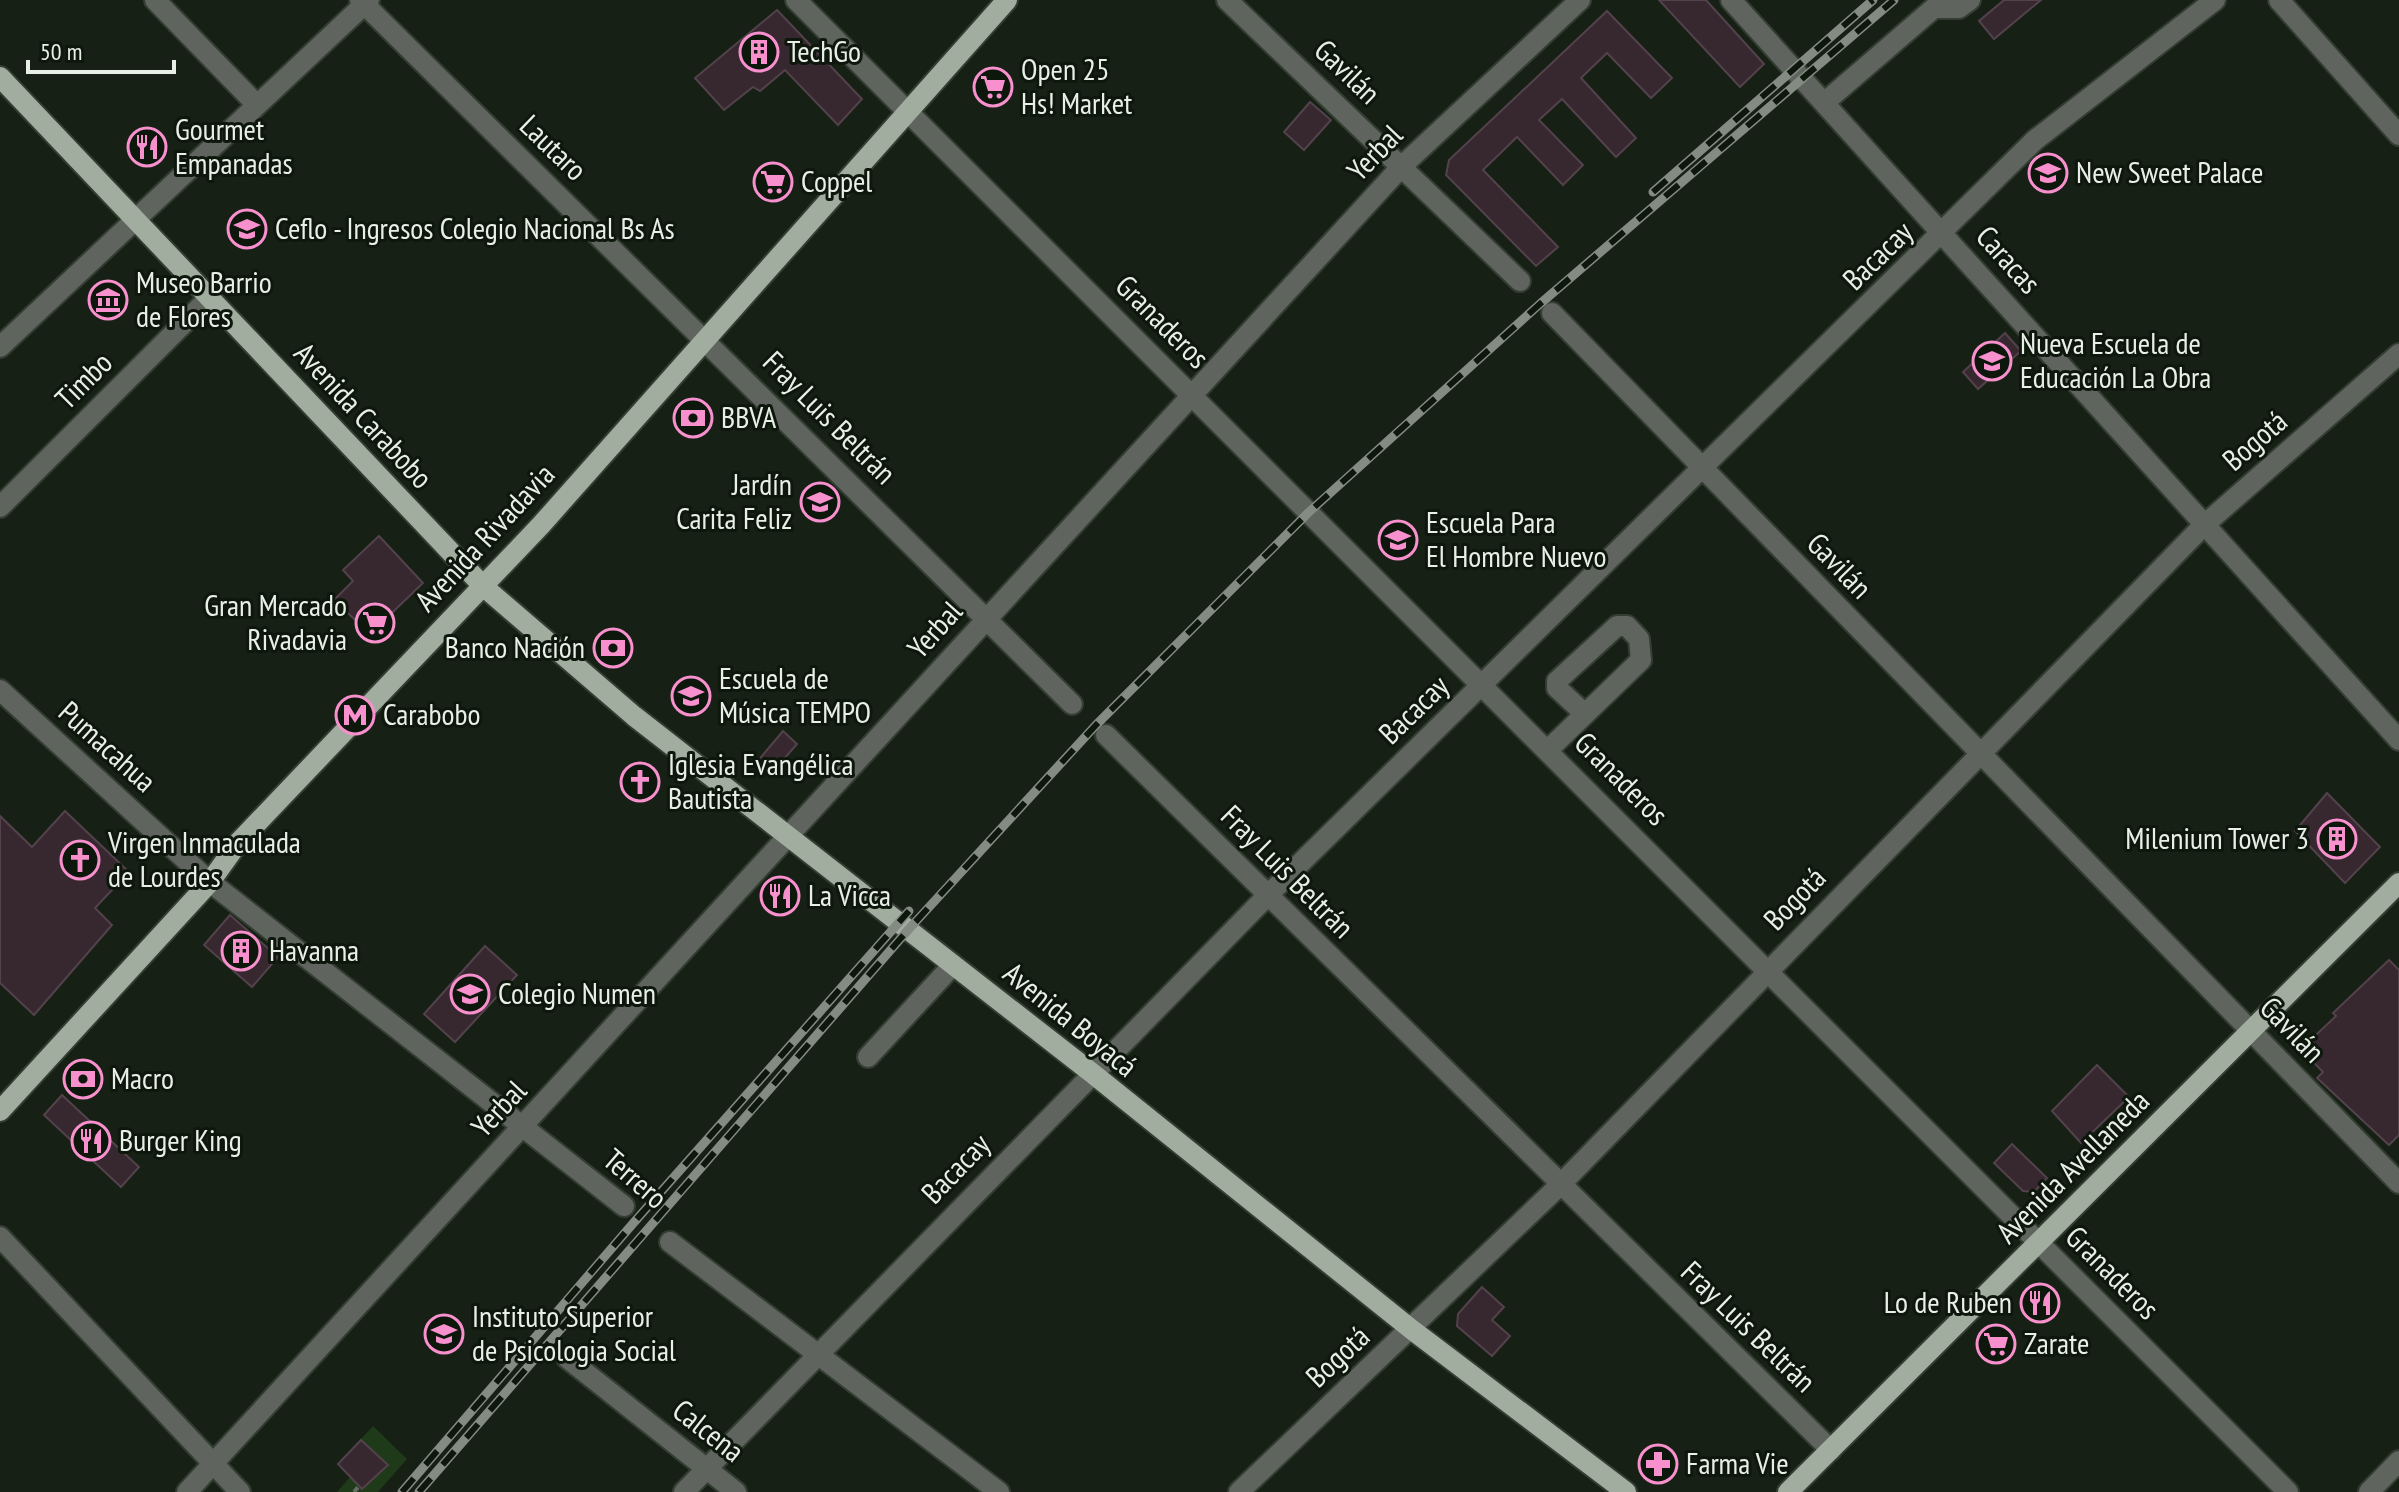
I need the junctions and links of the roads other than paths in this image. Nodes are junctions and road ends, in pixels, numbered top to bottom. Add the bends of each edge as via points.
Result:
1 (155, 0) edge
2 (796, 0) edge
3 (1007, 0) edge
4 (1227, 0) edge
5 (1580, 0) edge
6 (1731, 0) edge
7 (1970, 0) edge
8 (2215, 0) edge
9 (2279, 0) edge
10 (365, 2) edge
11 (0, 77) edge
12 (1825, 102) junction
13 (257, 105) junction
14 (908, 113) junction
15 (2399, 135) edge
16 (1402, 166) junction
17 (137, 221) junction
18 (1944, 234) junction
19 (1520, 281) dead end
20 (210, 297) junction
21 (1552, 313) dead end
22 (705, 338) junction
23 (0, 347) edge
24 (2399, 354) edge
25 (1193, 395) junction
26 (1701, 468) junction
27 (0, 507) edge
28 (2203, 526) junction
29 (484, 587) junction
30 (988, 617) junction
31 (1484, 684) junction
32 (0, 690) edge
33 (1072, 704) dead end
34 (1585, 714) junction
35 (1106, 735) dead end
36 (2399, 740) edge
37 (1549, 749) junction
38 (1978, 753) junction
39 (789, 837) junction
40 (210, 882) junction
41 (2399, 883) edge
42 (1268, 895) junction
43 (953, 965) junction
44 (1768, 969) junction
45 (2251, 1031) junction
46 (868, 1057) dead end
47 (1092, 1073) junction
48 (0, 1111) edge
49 (524, 1126) junction
50 (2399, 1183) edge
51 (1560, 1185) junction
52 (624, 1206) road end
53 (667, 1236) road end
54 (0, 1237) edge
55 (2039, 1243) junction
56 (1411, 1329) junction
57 (817, 1353) junction
58 (567, 1358) dead end
59 (1831, 1450) junction
60 (2399, 1461) edge
61 (213, 1463) junction
62 (707, 1469) junction
63 (187, 1492) edge
64 (240, 1492) edge
65 (684, 1492) edge
66 (736, 1492) edge
67 (999, 1492) edge
68 (1239, 1492) edge
69 (1626, 1492) edge
70 (1788, 1492) edge
71 (2288, 1492) edge
72 (2369, 1492) edge

1 - 13 street
2 - 14 street, Granaderos
3 - 14 main road, Avenida Rivadavia
4 - 16 street, Gavilán
5 - 16 street, Yerbal
6 - 12 street, Caracas
7 - 12 street via 1959,8 1934,8
8 - 18 street, Bacacay via 2035,140
9 - 15 street
10 - 13 street
10 - 22 street, Lautaro
11 - 17 main road, Avenida Carabobo
12 - 18 street, Caracas
13 - 17 street
14 - 22 main road, Avenida Rivadavia
14 - 25 street, Granaderos
16 - 19 street, Gavilán
16 - 25 street, Yerbal
17 - 20 main road, Avenida Carabobo
17 - 23 street
18 - 26 street, Bacacay
18 - 28 street, Caracas
20 - 27 street, Timbo
20 - 29 main road, Avenida Carabobo
21 - 26 street, Gavilán
22 - 29 main road, Avenida Rivadavia
22 - 30 street, Fray Luis Beltrán
24 - 28 street, Bogotá
25 - 30 street, Yerbal
25 - 31 street, Granaderos
26 - 31 street, Bacacay
26 - 38 street, Gavilán
28 - 36 street, Caracas
28 - 38 street, Bogotá
29 - 39 main road, Avenida Boyacá via 634,716
29 - 40 main road, Avenida Rivadavia via 271,807
30 - 33 street, Fray Luis Beltrán
30 - 39 street, Yerbal
31 - 37 street, Granaderos
31 - 42 street, Bacacay
32 - 40 street, Pumacahua
34 - 34 street via 1557,688 1557,681 1617,626 1627,626 1639,639 1641,660
34 - 37 street
35 - 42 street, Fray Luis Beltrán
37 - 44 street, Granaderos
38 - 44 street, Bogotá
38 - 45 street, Gavilán
39 - 43 main road, Avenida Boyacá
39 - 49 street, Yerbal
40 - 48 main road, Avenida Rivadavia
40 - 49 street, Terrero
41 - 45 main road, Avenida Avellaneda
42 - 47 street, Bacacay
42 - 51 street, Fray Luis Beltrán
43 - 46 street
43 - 47 main road, Avenida Boyacá
44 - 51 street, Bogotá
44 - 55 street, Granaderos
45 - 50 street, Gavilán
45 - 55 main road, Avenida Avellaneda
47 - 56 main road, Avenida Boyacá
47 - 57 street, Bacacay
49 - 52 street, Terrero
49 - 61 street, Yerbal
51 - 56 street, Bogotá
51 - 59 street, Fray Luis Beltrán
53 - 57 street, Terrero
54 - 61 street
55 - 59 main road, Avenida Avellaneda
55 - 71 street, Granaderos
56 - 68 street, Bogotá
56 - 69 main road, Avenida Boyacá
57 - 62 street, Bacacay
57 - 67 street, Terrero
58 - 62 street, Calcena
59 - 70 main road, Avenida Avellaneda
60 - 72 street
61 - 63 street, Yerbal
61 - 64 street
62 - 65 street, Bacacay
62 - 66 street, Calcena

